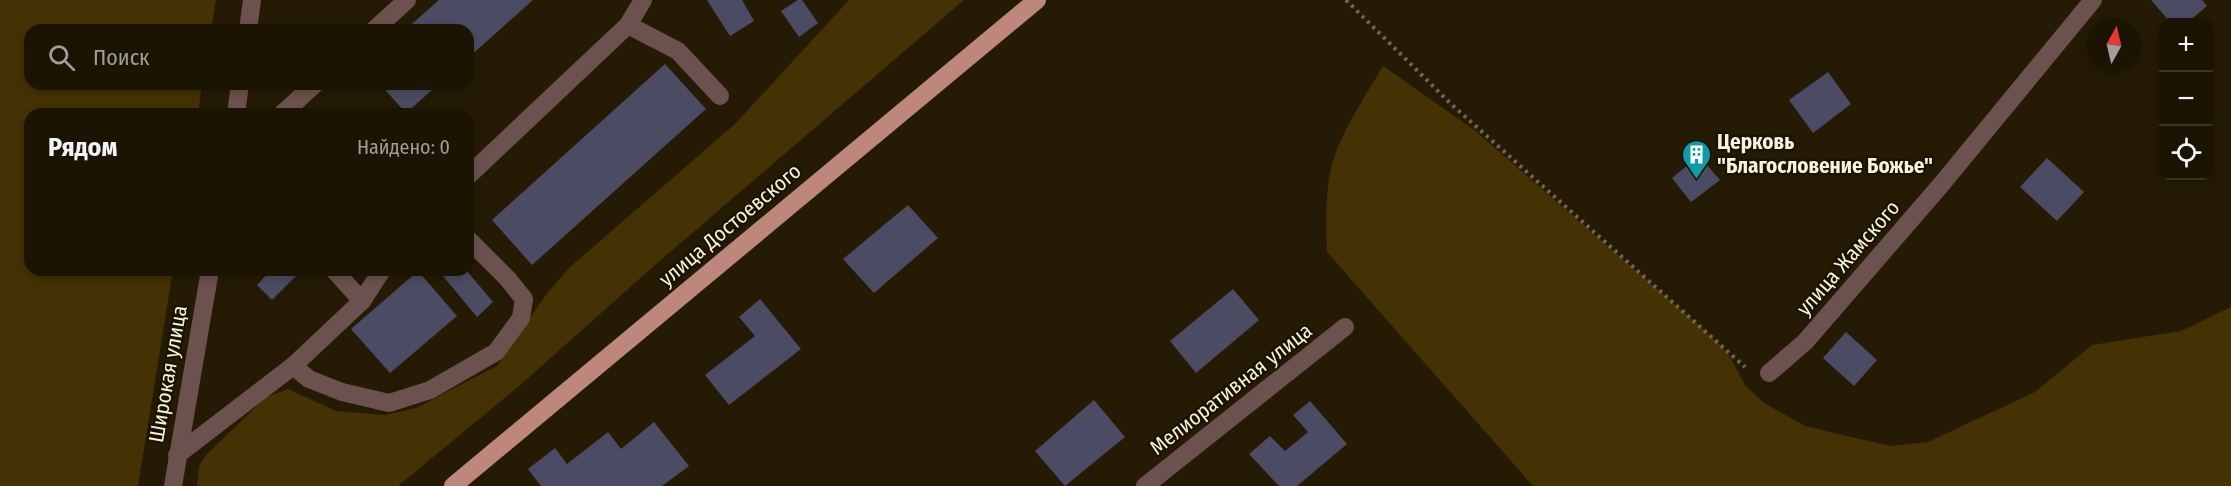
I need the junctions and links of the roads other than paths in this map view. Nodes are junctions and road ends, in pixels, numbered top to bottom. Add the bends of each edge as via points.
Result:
1 (252, 0) edge
2 (407, 0) edge
3 (643, 0) edge
4 (1036, 0) edge
5 (2093, 0) edge
6 (249, 24) edge
7 (381, 24) edge
8 (628, 26) junction
9 (239, 90) edge
10 (308, 90) edge
11 (720, 96) dead end
12 (237, 108) edge
13 (289, 108) edge
14 (474, 170) edge
15 (474, 245) edge
16 (209, 276) edge
17 (339, 276) edge
18 (378, 276) edge
19 (362, 301) junction
20 (1345, 327) dead end
21 (293, 366) junction
22 (1769, 373) road end
23 (177, 455) junction
24 (173, 486) edge
25 (453, 486) edge
26 (1145, 486) edge

1 - 6 street
2 - 7 street
3 - 8 street
4 - 25 main road, улица Достоевского
5 - 22 street, улица Жамского via 1865,273 1805,342
8 - 11 street via 678,51
8 - 14 street
9 - 12 street
10 - 13 street
15 - 21 street via 524,299 521,318 496,352 430,390 389,402 342,392 309,379
16 - 23 street, Широкая улица
17 - 19 street
18 - 19 street
19 - 21 street
20 - 26 street, Мелиоративная улица
21 - 23 street
23 - 24 street, Широкая улица

